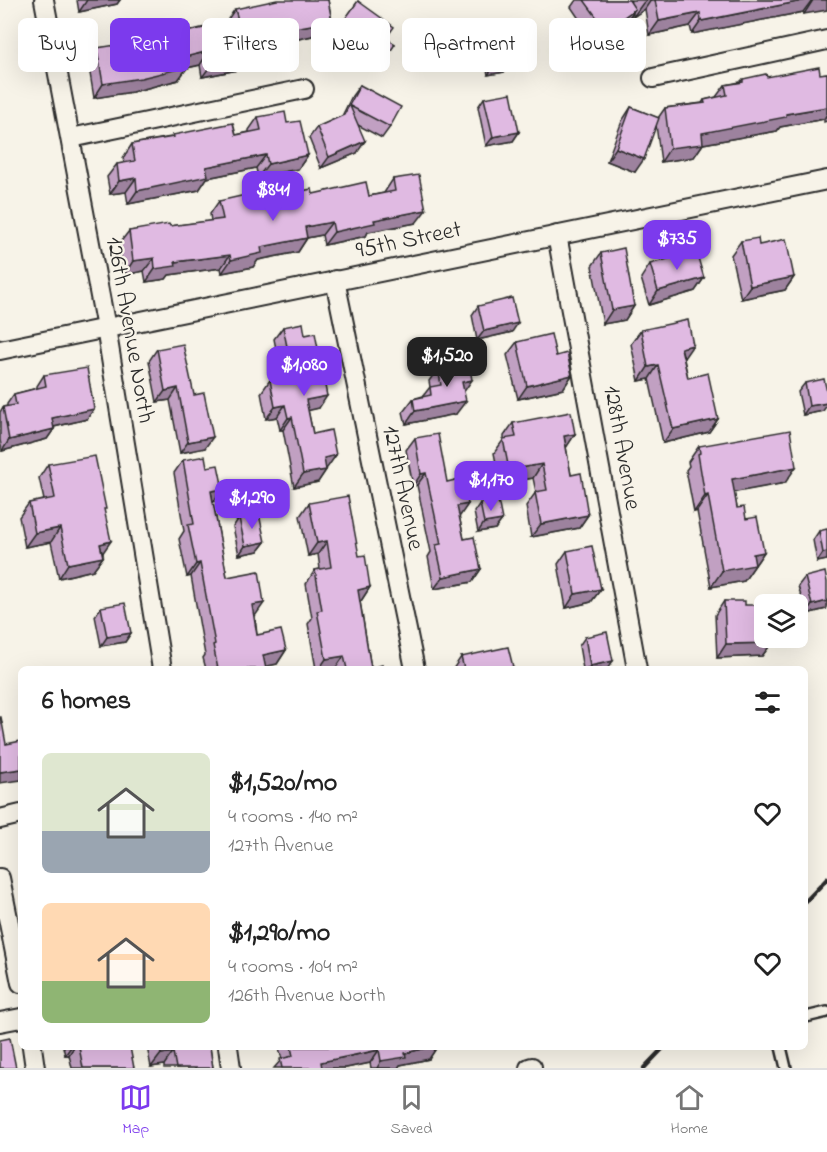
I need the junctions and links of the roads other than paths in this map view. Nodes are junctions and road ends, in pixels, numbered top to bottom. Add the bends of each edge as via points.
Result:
1 (44, 0) edge
2 (827, 40) edge
3 (652, 78) dead end
4 (304, 88) dead end
5 (71, 138) junction
6 (827, 180) edge
7 (557, 235) junction
8 (335, 280) junction
9 (106, 328) junction
10 (0, 350) edge
11 (162, 666) edge
12 (414, 666) edge
13 (636, 666) edge
14 (18, 815) edge
15 (0, 819) edge
16 (0, 878) edge
17 (18, 968) edge
18 (827, 1012) edge
19 (808, 1017) edge
20 (18, 1019) edge
21 (0, 1022) edge
22 (32, 1050) edge
23 (228, 1050) edge
24 (782, 1050) edge
25 (35, 1068) edge
26 (231, 1068) edge
27 (786, 1068) edge

1 - 5 street, 126th Avenue North
2 - 3 street
4 - 5 street
5 - 9 street, 126th Avenue North
6 - 7 street, 95th Street
7 - 8 street, 95th Street
7 - 13 street, 128th Avenue
8 - 9 street, 95th Street
8 - 12 street, 127th Avenue
9 - 10 street, 95th Street
9 - 11 street, 126th Avenue North
14 - 15 street
16 - 17 street
18 - 19 lane
20 - 21 street
22 - 25 street
23 - 26 street
24 - 27 lane

